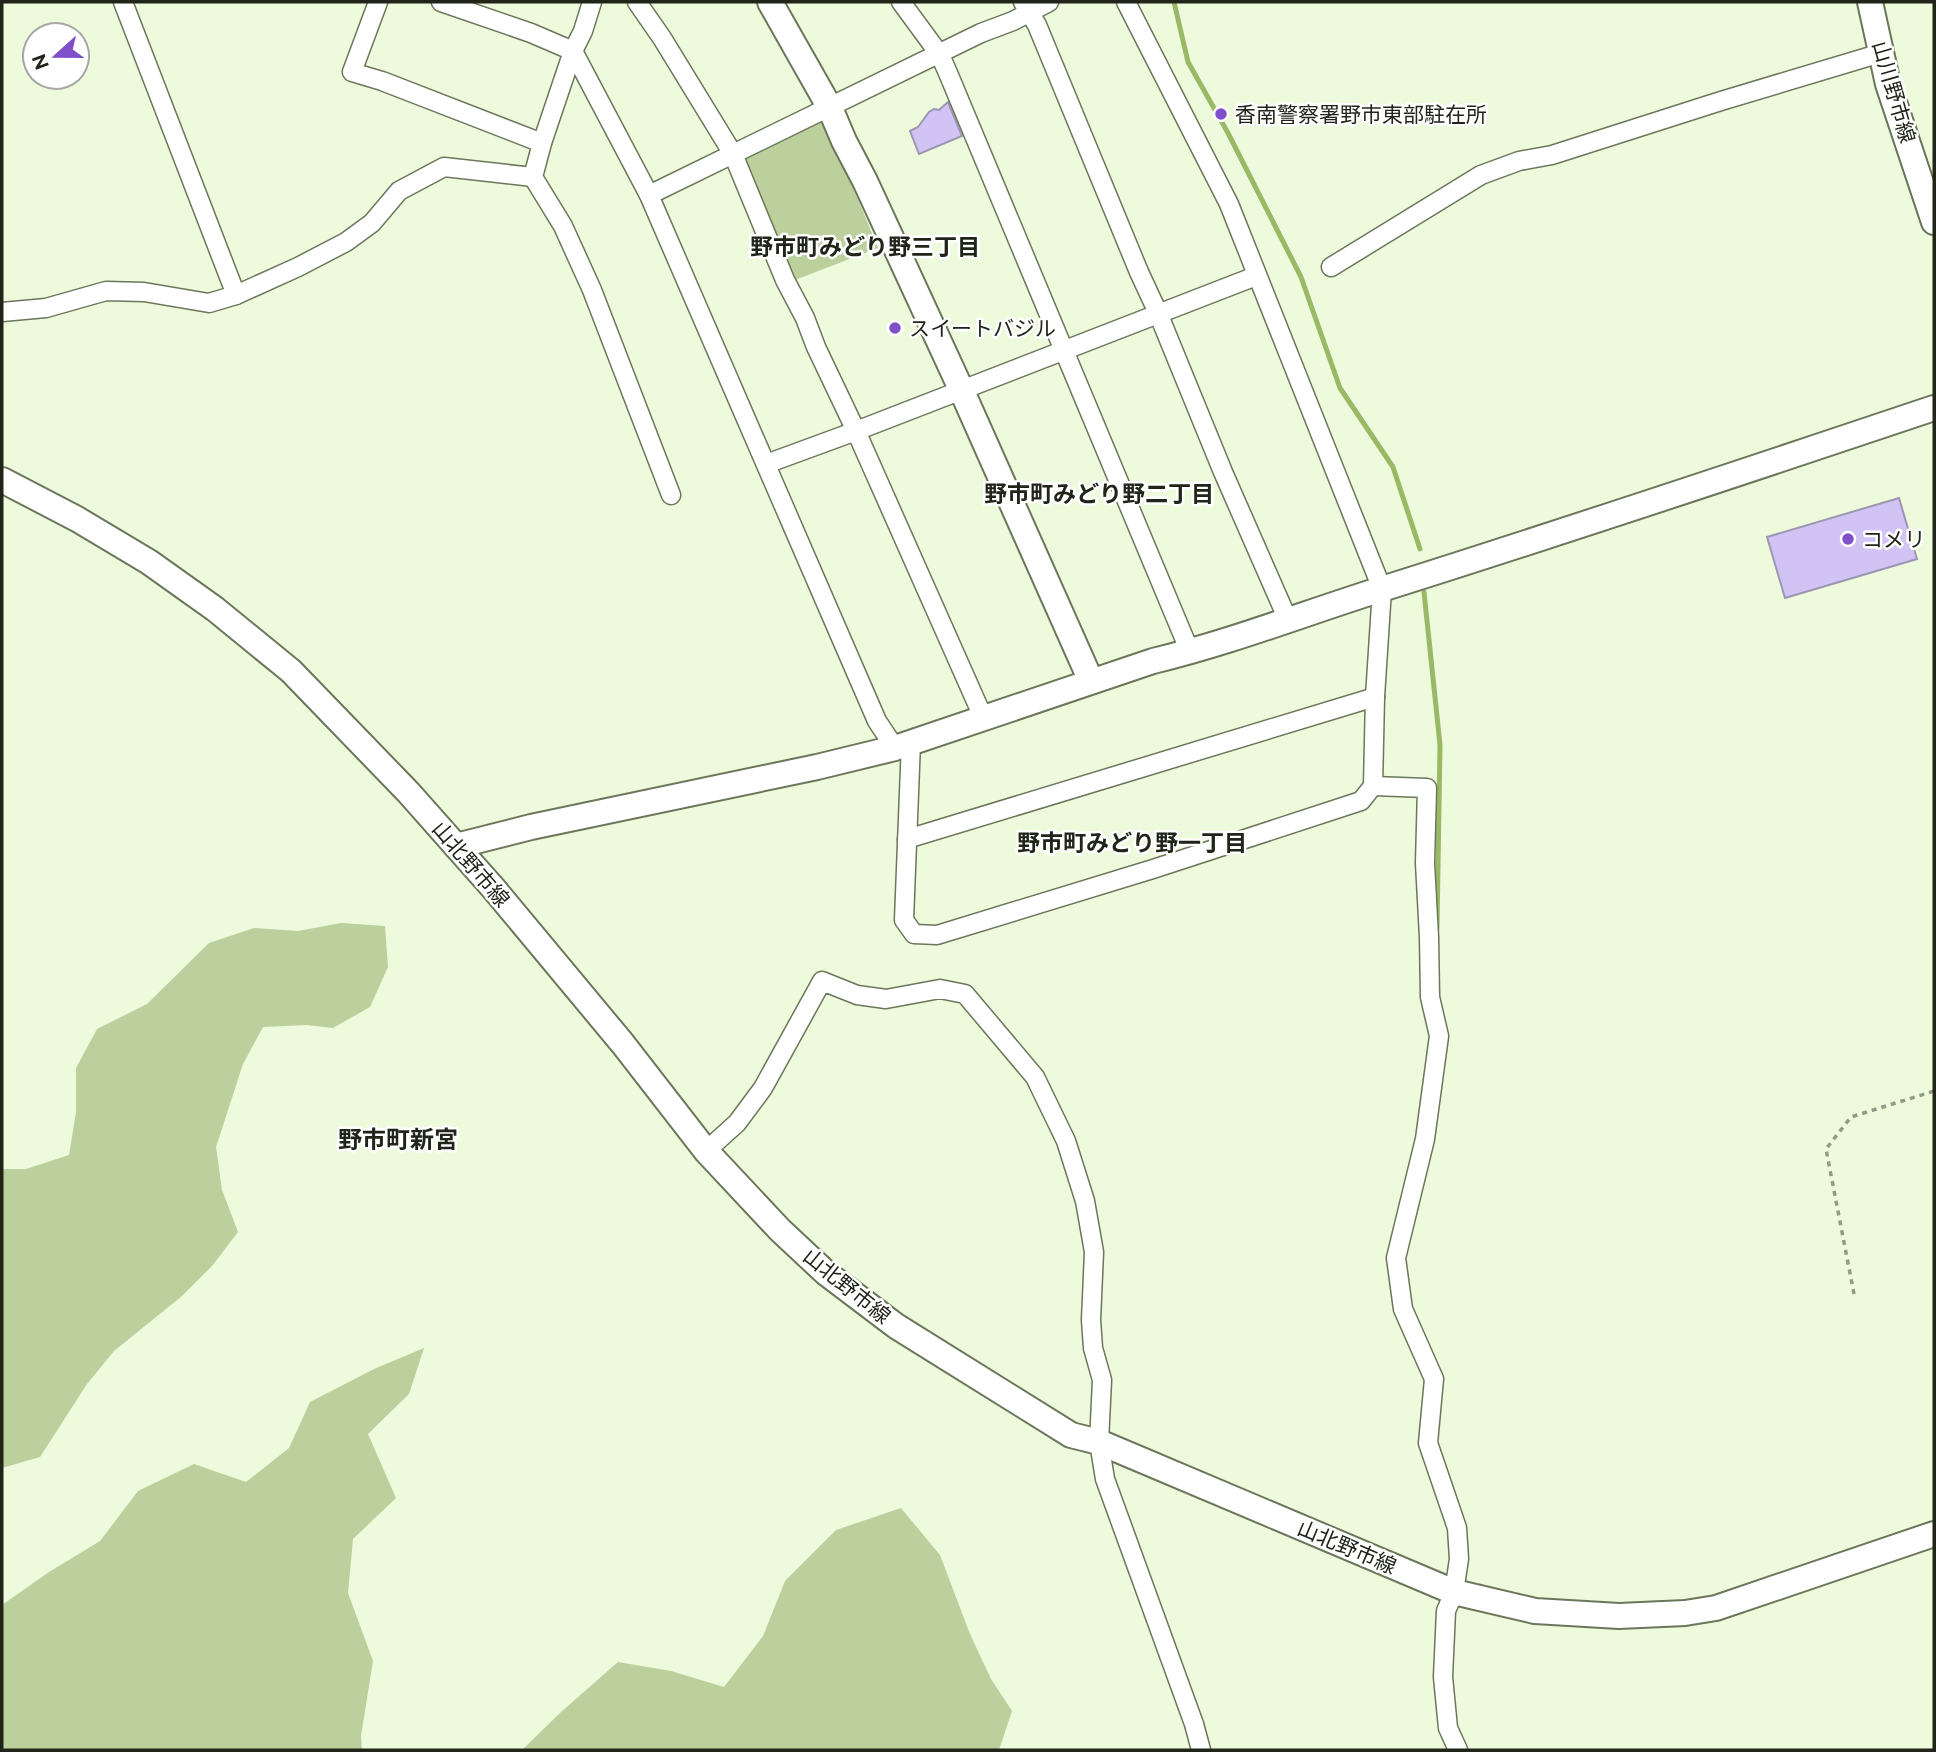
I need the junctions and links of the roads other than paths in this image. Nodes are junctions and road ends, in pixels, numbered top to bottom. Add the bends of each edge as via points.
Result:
1 (123, 2) edge
2 (378, 2) edge
3 (441, 2) edge
4 (592, 2) edge
5 (637, 2) edge
6 (770, 2) edge
7 (901, 2) edge
8 (1049, 2) edge
9 (1126, 2) edge
10 (1870, 2) edge
11 (1026, 7) edge
12 (573, 51) junction
13 (1881, 53) junction
14 (940, 55) junction
15 (830, 108) junction
16 (542, 143) junction
17 (733, 154) junction
18 (533, 177) junction
19 (649, 195) junction
20 (1934, 222) edge
21 (1331, 267) dead end
22 (1256, 276) junction
23 (236, 295) junction
24 (2, 312) edge
25 (1158, 313) junction
26 (1065, 349) junction
27 (961, 389) junction
28 (1934, 408) edge
29 (856, 431) junction
30 (766, 464) junction
31 (2, 480) edge
32 (671, 495) dead end
33 (1382, 589) junction
34 (1288, 620) junction
35 (1190, 652) junction
36 (1091, 681) junction
37 (1375, 697) junction
38 (983, 717) junction
39 (903, 745) junction
40 (1373, 786) junction
41 (907, 839) junction
42 (456, 846) junction
43 (706, 1152) junction
44 (1099, 1442) junction
45 (1934, 1534) edge
46 (1454, 1592) junction
47 (1201, 1750) edge
48 (1458, 1750) edge

1 - 23 street
2 - 16 street via 352,72
3 - 12 street
4 - 12 street
5 - 17 street
6 - 15 main road
7 - 14 street
8 - 11 street
9 - 22 street via 1229,204
10 - 13 main road, 山川野市線
11 - 14 street via 1013,22
11 - 25 street
12 - 16 street
12 - 19 street
13 - 20 main road, 山川野市線
13 - 21 street via 1481,175
14 - 15 street
14 - 26 street
15 - 17 street
15 - 27 main road
16 - 18 street
17 - 19 street
17 - 29 street via 785,280
18 - 23 street via 443,167 399,191 372,223 346,242
18 - 32 street via 563,226 592,290
19 - 30 street
22 - 25 street
22 - 33 street
23 - 24 street via 209,303 106,291 46,308
25 - 26 street
25 - 34 street
26 - 27 street
26 - 35 street
27 - 29 street
27 - 36 main road
28 - 33 main road
29 - 30 street
29 - 38 street
30 - 39 street via 877,720
31 - 42 main road, 山北野市線 via 149,562 215,609 291,671
33 - 34 main road
33 - 37 street
34 - 35 main road
35 - 36 main road
36 - 38 main road
37 - 40 street
37 - 41 street
38 - 39 main road
39 - 41 street
39 - 42 main road
40 - 41 street via 1361,802 937,935 914,934 905,920
40 - 46 street via 1427,788 1430,997 1439,1036 1425,1139 1396,1258 1403,1309 1434,1379 1428,1443 1457,1528
42 - 43 main road, 山北野市線 via 615,1034
43 - 44 main road, 山北野市線 via 826,1273 896,1326 1072,1435
43 - 44 street via 764,1088 822,981 857,995 887,999 940,989 965,994 1035,1077 1066,1141 1085,1201 1094,1252 1092,1339 1102,1380
44 - 46 main road, 山北野市線
44 - 47 street via 1105,1479
45 - 46 main road, 山北野市線 via 1716,1608 1685,1613 1619,1616 1535,1611
46 - 48 street via 1446,1611 1443,1677 1448,1728

